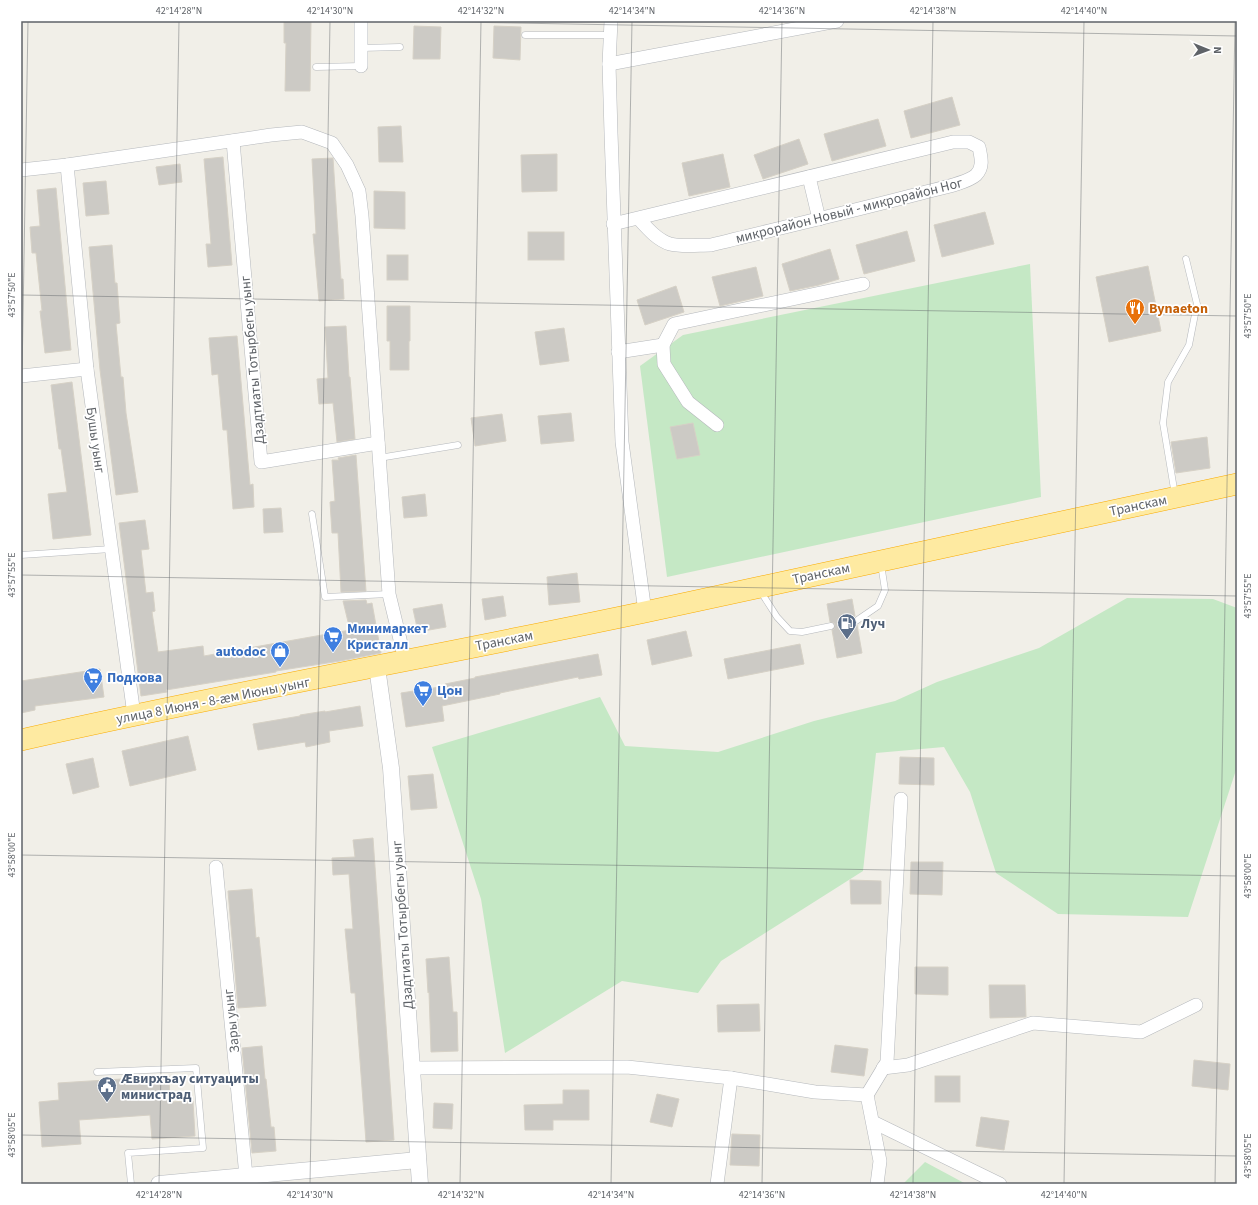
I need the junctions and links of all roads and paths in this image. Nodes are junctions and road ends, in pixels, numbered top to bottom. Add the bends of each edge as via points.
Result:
1 (361, 21) edge
2 (611, 21) edge
3 (837, 21) edge
4 (525, 35) dead end
5 (611, 35) junction
6 (400, 47) dead end
7 (361, 48) junction
8 (610, 64) junction
9 (361, 66) joint
10 (316, 67) dead end
11 (233, 141) junction
12 (67, 165) junction
13 (21, 170) edge
14 (809, 177) junction
15 (638, 218) junction
16 (819, 219) junction
17 (614, 224) junction
18 (1186, 259) dead end
19 (863, 284) dead end
20 (663, 345) junction
21 (618, 352) junction
22 (87, 369) junction
23 (21, 376) edge
24 (717, 425) dead end
25 (378, 443) junction
26 (458, 445) dead end
27 (379, 458) junction
28 (1237, 484) edge
29 (1175, 496) junction
30 (312, 514) dead end
31 (111, 549) junction
32 (21, 555) edge
33 (881, 560) junction
34 (759, 587) junction
35 (389, 594) junction
36 (645, 612) junction
37 (856, 621) dead end
38 (831, 626) dead end
39 (405, 660) junction
40 (377, 667) junction
41 (134, 715) junction
42 (21, 740) edge
43 (901, 799) dead end
44 (216, 867) dead end
45 (1196, 1005) dead end
46 (412, 1068) junction
47 (883, 1068) junction
48 (98, 1072) dead end
49 (731, 1078) junction
50 (867, 1095) junction
51 (873, 1122) junction
52 (418, 1160) junction
53 (246, 1176) junction
54 (131, 1184) edge
55 (159, 1184) edge
56 (420, 1184) edge
57 (717, 1184) edge
58 (877, 1184) edge
59 (1000, 1184) edge

1 - 7 street
2 - 5 street
3 - 8 street
4 - 5 lane
5 - 8 street
6 - 7 lane
7 - 9 street
8 - 17 street
9 - 10 lane
11 - 12 street
11 - 25 street via 302,132 332,144 347,165 359,191 362,216
11 - 25 street, Дзадтиаты Тотырбегы уынг via 261,462
12 - 13 street
12 - 22 street, Бушы уынг
14 - 15 street, микрорайон Новый - микрорайон Ног
14 - 16 street
14 - 16 street, микрорайон Новый - микрорайон Ног via 953,142 969,142 979,147 981,169 975,176 960,183
15 - 16 street, микрорайон Новый - микрорайон Ног via 655,235 670,244 691,245 711,245
15 - 17 street
17 - 21 street
18 - 29 lane via 1197,304 1189,346 1168,382 1163,423
19 - 20 street via 674,324
20 - 21 street
20 - 24 street via 664,364 688,402
21 - 36 street via 622,442
22 - 23 street
22 - 31 street, Бушы уынг
25 - 27 street
26 - 27 lane
27 - 35 street
28 - 29 highway, Транскам
29 - 33 highway, Транскам
30 - 35 lane via 325,598
31 - 32 lane
31 - 41 street, Бушы уынг
33 - 34 highway, Транскам
33 - 37 lane via 885,590 878,606
34 - 36 highway, Транскам
34 - 38 lane via 777,618 790,631 802,632
35 - 39 street
36 - 39 highway, Транскам
39 - 40 highway, улица 8 Июня - 8-ӕм Июны уынг
40 - 41 highway, улица 8 Июня - 8-ӕм Июны уынг
40 - 46 street, Дзадтиаты Тотырбегы уынг via 391,768
41 - 42 highway, улица 8 Июня - 8-ӕм Июны уынг
43 - 47 street via 887,1062
44 - 53 street, Зары уынг
45 - 47 street via 1141,1032 1033,1023 908,1065
46 - 49 street via 627,1067
46 - 52 street, Дзадтиаты Тотырбегы уынг
47 - 50 street
48 - 54 lane via 196,1068 203,1148 128,1153
49 - 50 street via 815,1092
49 - 57 street
50 - 51 street
51 - 58 street via 880,1161
51 - 59 street
52 - 53 street
52 - 56 street, Дзадтиаты Тотырбегы уынг
53 - 55 street

